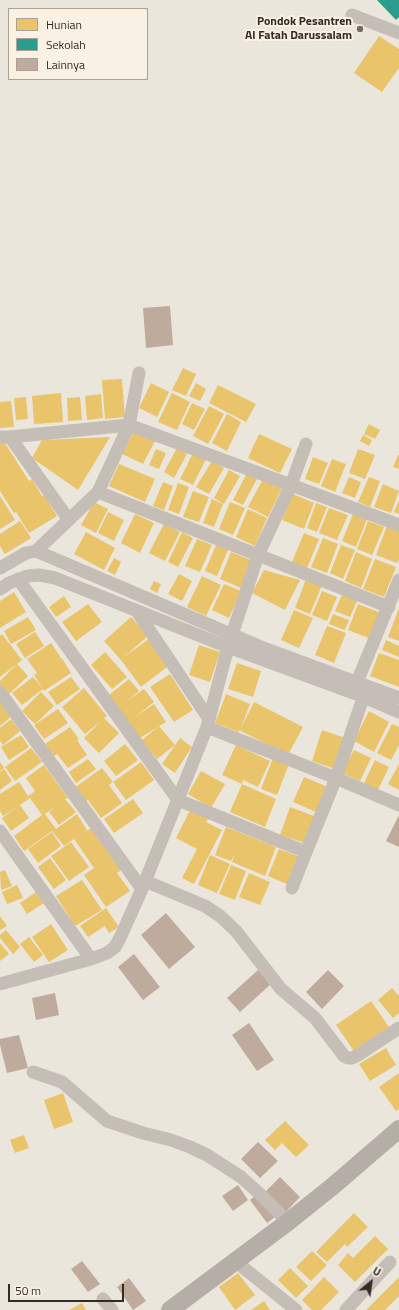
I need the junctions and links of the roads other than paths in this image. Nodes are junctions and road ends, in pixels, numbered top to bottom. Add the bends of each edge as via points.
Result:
1 (352, 15) dead end
2 (399, 33) edge
3 (139, 373) dead end
4 (129, 425) junction
5 (5, 437) edge
6 (306, 444) dead end
7 (291, 485) junction
8 (98, 492) junction
9 (69, 520) junction
10 (399, 525) edge
11 (36, 551) junction
12 (258, 554) junction
13 (0, 568) edge
14 (18, 579) junction
15 (399, 580) edge
16 (0, 589) edge
17 (389, 607) junction
18 (136, 610) junction
19 (233, 634) junction
20 (228, 647) junction
21 (363, 689) junction
22 (0, 692) edge
23 (399, 698) edge
24 (399, 712) edge
25 (208, 723) junction
26 (336, 778) junction
27 (178, 800) junction
28 (399, 805) edge
29 (0, 831) edge
30 (306, 852) junction
31 (143, 885) junction
32 (292, 888) dead end
33 (91, 959) junction
34 (1, 982) edge
35 (397, 1033) edge
36 (33, 1072) dead end
37 (399, 1129) edge
38 (288, 1222) junction
39 (235, 1261) junction
40 (390, 1262) dead end
41 (103, 1299) dead end
42 (112, 1310) edge
43 (170, 1310) edge
44 (296, 1310) edge
45 (346, 1310) edge

1 - 2 street
3 - 4 street
4 - 5 street
4 - 7 street
4 - 8 street
5 - 9 street
6 - 7 street
7 - 10 street
7 - 12 street
8 - 9 street
8 - 12 street
9 - 11 street
11 - 13 street via 26,553
11 - 19 street
12 - 17 street
12 - 19 street
14 - 16 street
14 - 18 street via 39,575 55,578
14 - 27 street
15 - 17 street
17 - 21 street
18 - 20 street
18 - 25 street
19 - 20 street
19 - 21 street
20 - 21 street
20 - 25 street
21 - 23 street
21 - 24 street
21 - 26 street
22 - 31 street
25 - 26 street
25 - 27 street
26 - 28 street
26 - 30 street
27 - 30 street
27 - 31 street
29 - 33 street
30 - 32 street
31 - 33 street via 115,947
31 - 35 street via 205,906 220,916 236,931 281,989 315,1018 344,1056 352,1058
33 - 34 street
36 - 38 street via 62,1082 107,1121 171,1140 207,1154 262,1195
37 - 38 street
38 - 39 street
39 - 43 street
39 - 44 street
40 - 45 street
41 - 42 street

